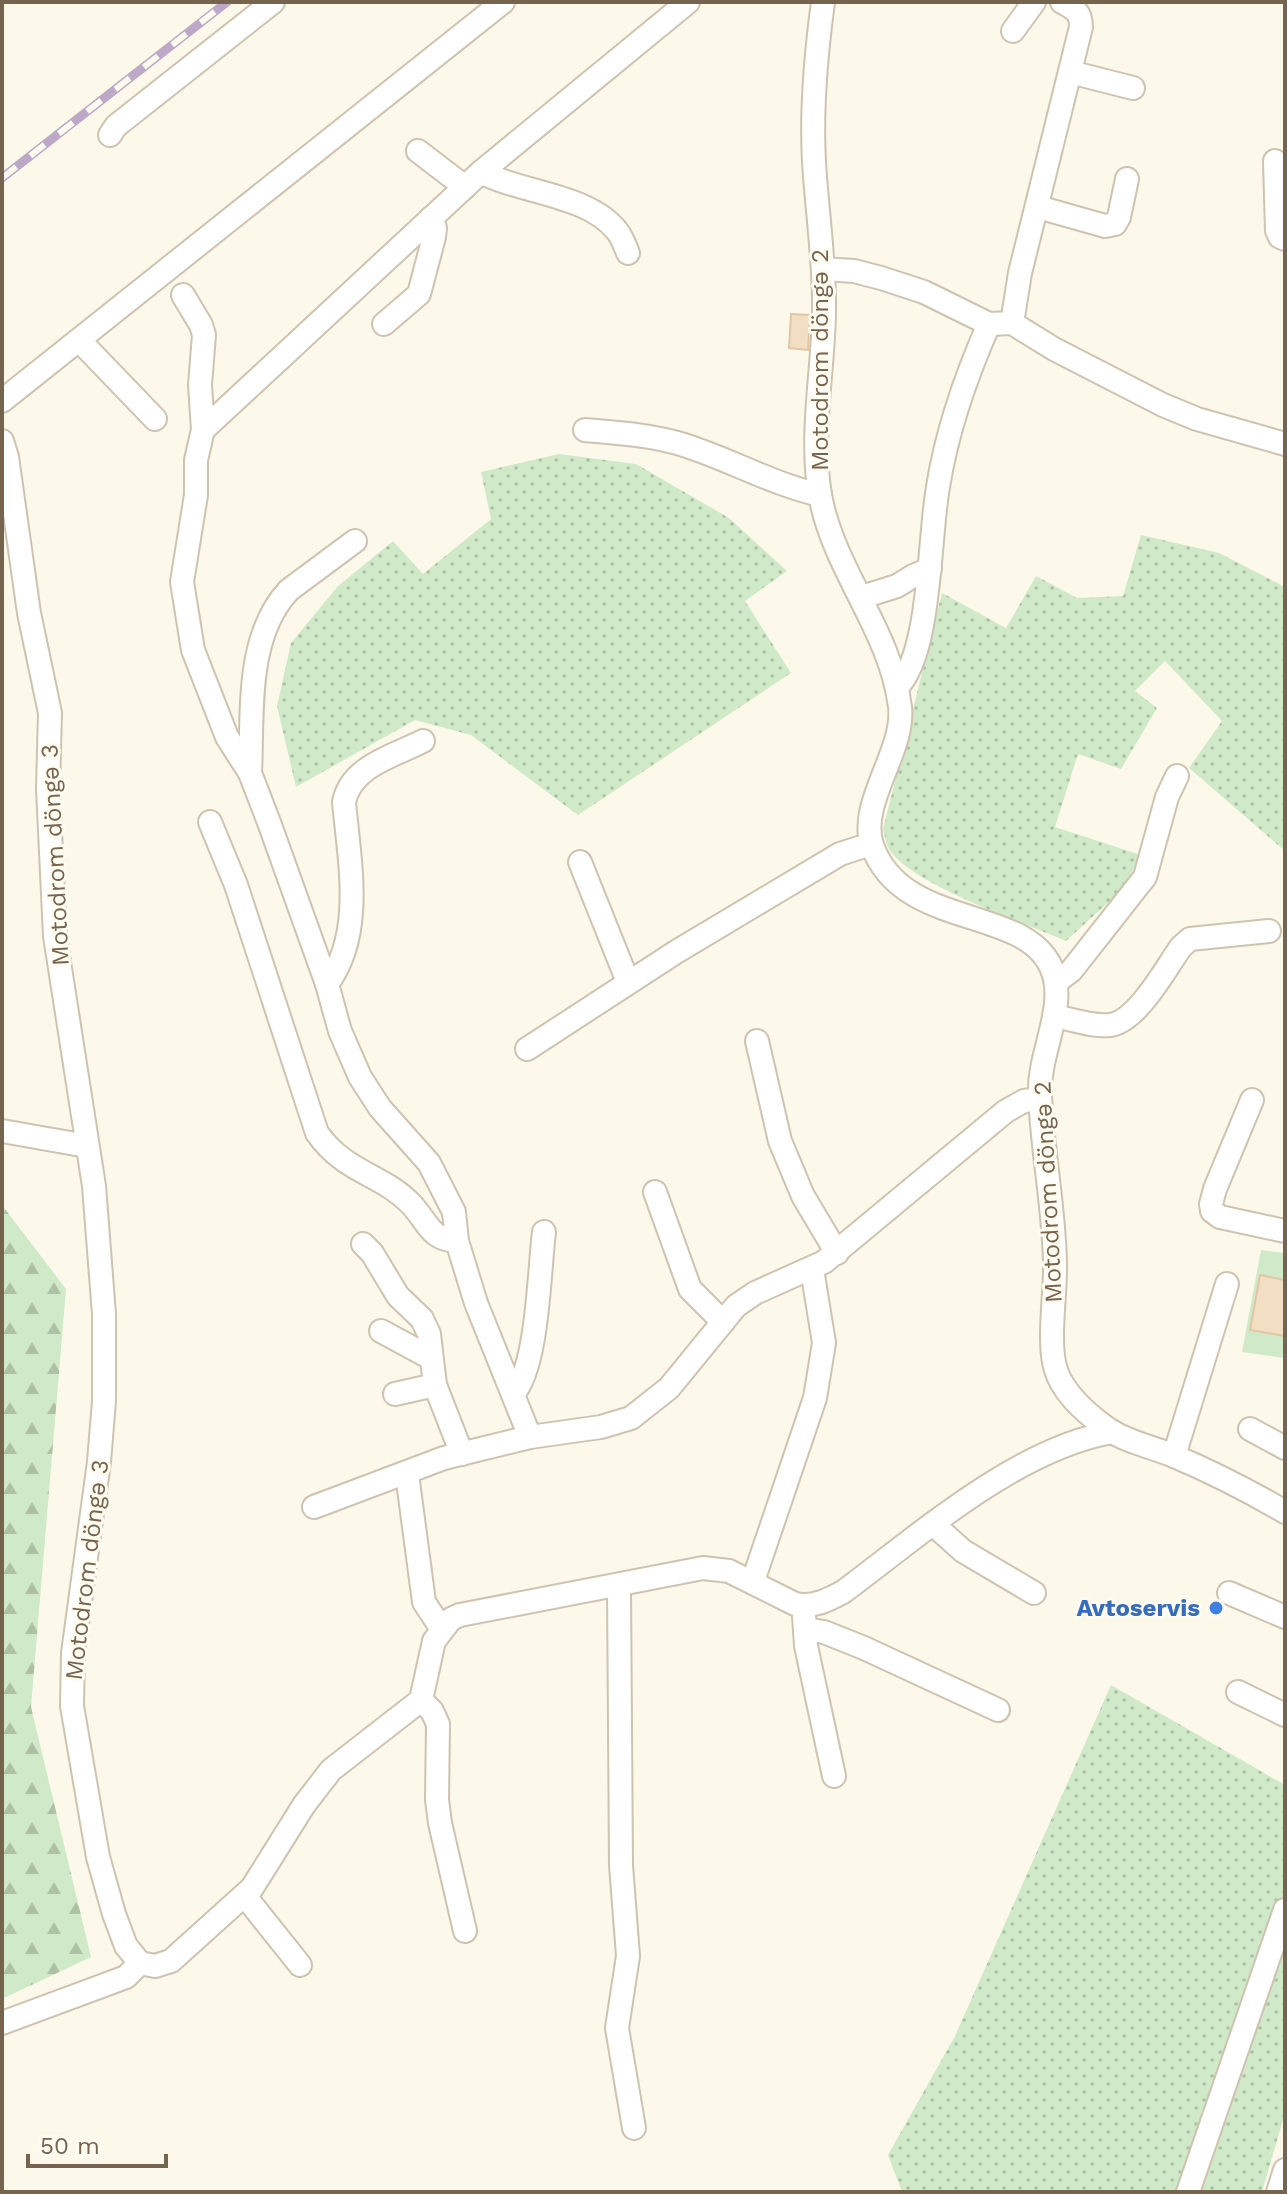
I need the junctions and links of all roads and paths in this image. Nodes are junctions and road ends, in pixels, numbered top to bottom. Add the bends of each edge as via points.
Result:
1 (273, 2) edge
2 (503, 2) edge
3 (688, 2) edge
4 (823, 2) edge
5 (1034, 2) edge
6 (1062, 2) edge
7 (1013, 31) dead end
8 (1070, 72) junction
9 (1133, 88) dead end
10 (110, 135) dead end
11 (418, 151) dead end
12 (1275, 161) dead end
13 (1127, 179) dead end
14 (473, 180) junction
15 (1038, 207) junction
16 (431, 218) junction
17 (1285, 239) edge
18 (628, 253) dead end
19 (823, 269) junction
20 (183, 295) dead end
21 (1000, 323) junction
22 (384, 324) dead end
23 (79, 340) junction
24 (2, 401) edge
25 (155, 419) dead end
26 (203, 430) junction
27 (585, 430) dead end
28 (2, 441) edge
29 (1285, 444) edge
30 (820, 495) junction
31 (355, 541) dead end
32 (930, 569) junction
33 (862, 597) junction
34 (897, 687) junction
35 (423, 741) dead end
36 (250, 773) junction
37 (1177, 776) dead end
38 (210, 822) dead end
39 (871, 844) junction
40 (580, 862) dead end
41 (1269, 931) dead end
42 (628, 982) junction
43 (1056, 982) junction
44 (327, 984) junction
45 (1054, 1016) junction
46 (757, 1041) dead end
47 (527, 1049) dead end
48 (1040, 1099) junction
49 (1252, 1100) dead end
50 (2, 1131) edge
51 (87, 1146) junction
52 (655, 1192) dead end
53 (1285, 1231) edge
54 (544, 1232) dead end
55 (457, 1241) junction
56 (363, 1244) dead end
57 (837, 1253) junction
58 (812, 1269) junction
59 (1227, 1284) dead end
60 (723, 1322) junction
61 (381, 1331) dead end
62 (431, 1358) junction
63 (435, 1385) junction
64 (395, 1394) dead end
65 (513, 1394) junction
66 (1250, 1429) dead end
67 (1113, 1432) junction
68 (530, 1437) junction
69 (1285, 1448) edge
70 (462, 1454) junction
71 (1174, 1456) junction
72 (407, 1474) junction
73 (314, 1507) dead end
74 (1285, 1512) edge
75 (934, 1525) junction
76 (753, 1581) junction
77 (619, 1586) junction
78 (1034, 1593) dead end
79 (1229, 1593) dead end
80 (804, 1606) junction
81 (1285, 1617) edge
82 (441, 1628) junction
83 (805, 1629) junction
84 (1238, 1692) dead end
85 (421, 1700) junction
86 (998, 1710) dead end
87 (1285, 1715) edge
88 (834, 1776) dead end
89 (245, 1896) junction
90 (1285, 1910) edge
91 (465, 1931) dead end
92 (140, 1963) junction
93 (300, 1965) dead end
94 (2, 2023) edge
95 (634, 2128) dead end
96 (1285, 2170) edge
97 (1188, 2192) edge
98 (1278, 2192) edge

1 - 10 street
2 - 23 street
3 - 14 street
4 - 19 street, Motodrom döngə 2 via 814,92
5 - 7 street
6 - 8 street via 1081,17
8 - 9 street
8 - 15 street
11 - 14 street
12 - 17 street via 1277,231
13 - 15 street via 1115,224 1105,226
14 - 16 street
14 - 18 street via 496,180 564,199 618,232
15 - 21 street
16 - 22 street via 434,237 423,286
16 - 26 street
19 - 21 street via 881,278
19 - 30 street, Motodrom döngə 2
20 - 26 street via 204,335
21 - 29 street via 1163,405
21 - 32 street via 970,366 949,434 937,487
23 - 24 street
23 - 25 street
26 - 36 street via 183,598 207,689 227,737
27 - 30 street via 684,445
28 - 51 street, Motodrom döngə 3 via 50,713 55,936
30 - 33 street, Motodrom döngə 2 via 833,539
31 - 36 street via 289,590 262,637
32 - 33 street
32 - 34 street via 911,667
33 - 34 street, Motodrom döngə 2
34 - 39 street, Motodrom döngə 2 via 901,715 871,814
35 - 44 street via 357,774 347,788 351,909 344,954
36 - 44 street
37 - 43 street via 1145,877 1071,971
38 - 55 street via 236,885 317,1133 347,1164 401,1195 436,1236
39 - 42 street via 840,854
39 - 43 street via 884,867 919,899 1031,941 1045,955
40 - 42 street
41 - 45 street via 1190,939 1134,1012 1115,1025
42 - 47 street
43 - 45 street, Motodrom döngə 2
44 - 55 street via 360,1077 429,1163 454,1212
45 - 48 street, Motodrom döngə 2
46 - 57 street via 780,1141 803,1196
48 - 57 street via 1006,1111
48 - 67 street, Motodrom döngə 2 via 1053,1223 1055,1368 1067,1390
49 - 53 street via 1215,1189 1212,1211
50 - 51 street
51 - 92 street, Motodrom döngə 3 via 100,1250 104,1401 73,1653 72,1706 98,1857 126,1946
52 - 60 street via 690,1289
54 - 65 street via 529,1360
55 - 65 street
56 - 62 street via 398,1296 422,1319
57 - 58 street
58 - 60 street via 755,1293
58 - 76 street via 824,1343 815,1398
59 - 71 street
60 - 68 street via 669,1388 631,1418
61 - 62 street
62 - 63 street
63 - 64 street
63 - 70 street
65 - 68 street
66 - 69 street
67 - 71 street, Motodrom döngə 2
67 - 75 street via 1085,1437 1029,1463
68 - 70 street
70 - 72 street
71 - 74 street, Motodrom döngə 2
72 - 73 street
72 - 82 street via 424,1602
75 - 78 street via 963,1551
75 - 80 street via 843,1592
76 - 77 street via 703,1568
76 - 80 street
77 - 82 street via 460,1615
77 - 95 street via 621,1865 628,1956 617,2028
79 - 81 street
80 - 83 street
82 - 85 street
83 - 86 street via 864,1648
83 - 88 street
84 - 87 street
85 - 89 street via 331,1770
85 - 91 street via 438,1724 437,1800
89 - 92 street via 171,1961
89 - 93 street
90 - 97 street
92 - 94 street via 126,1977
96 - 98 street

